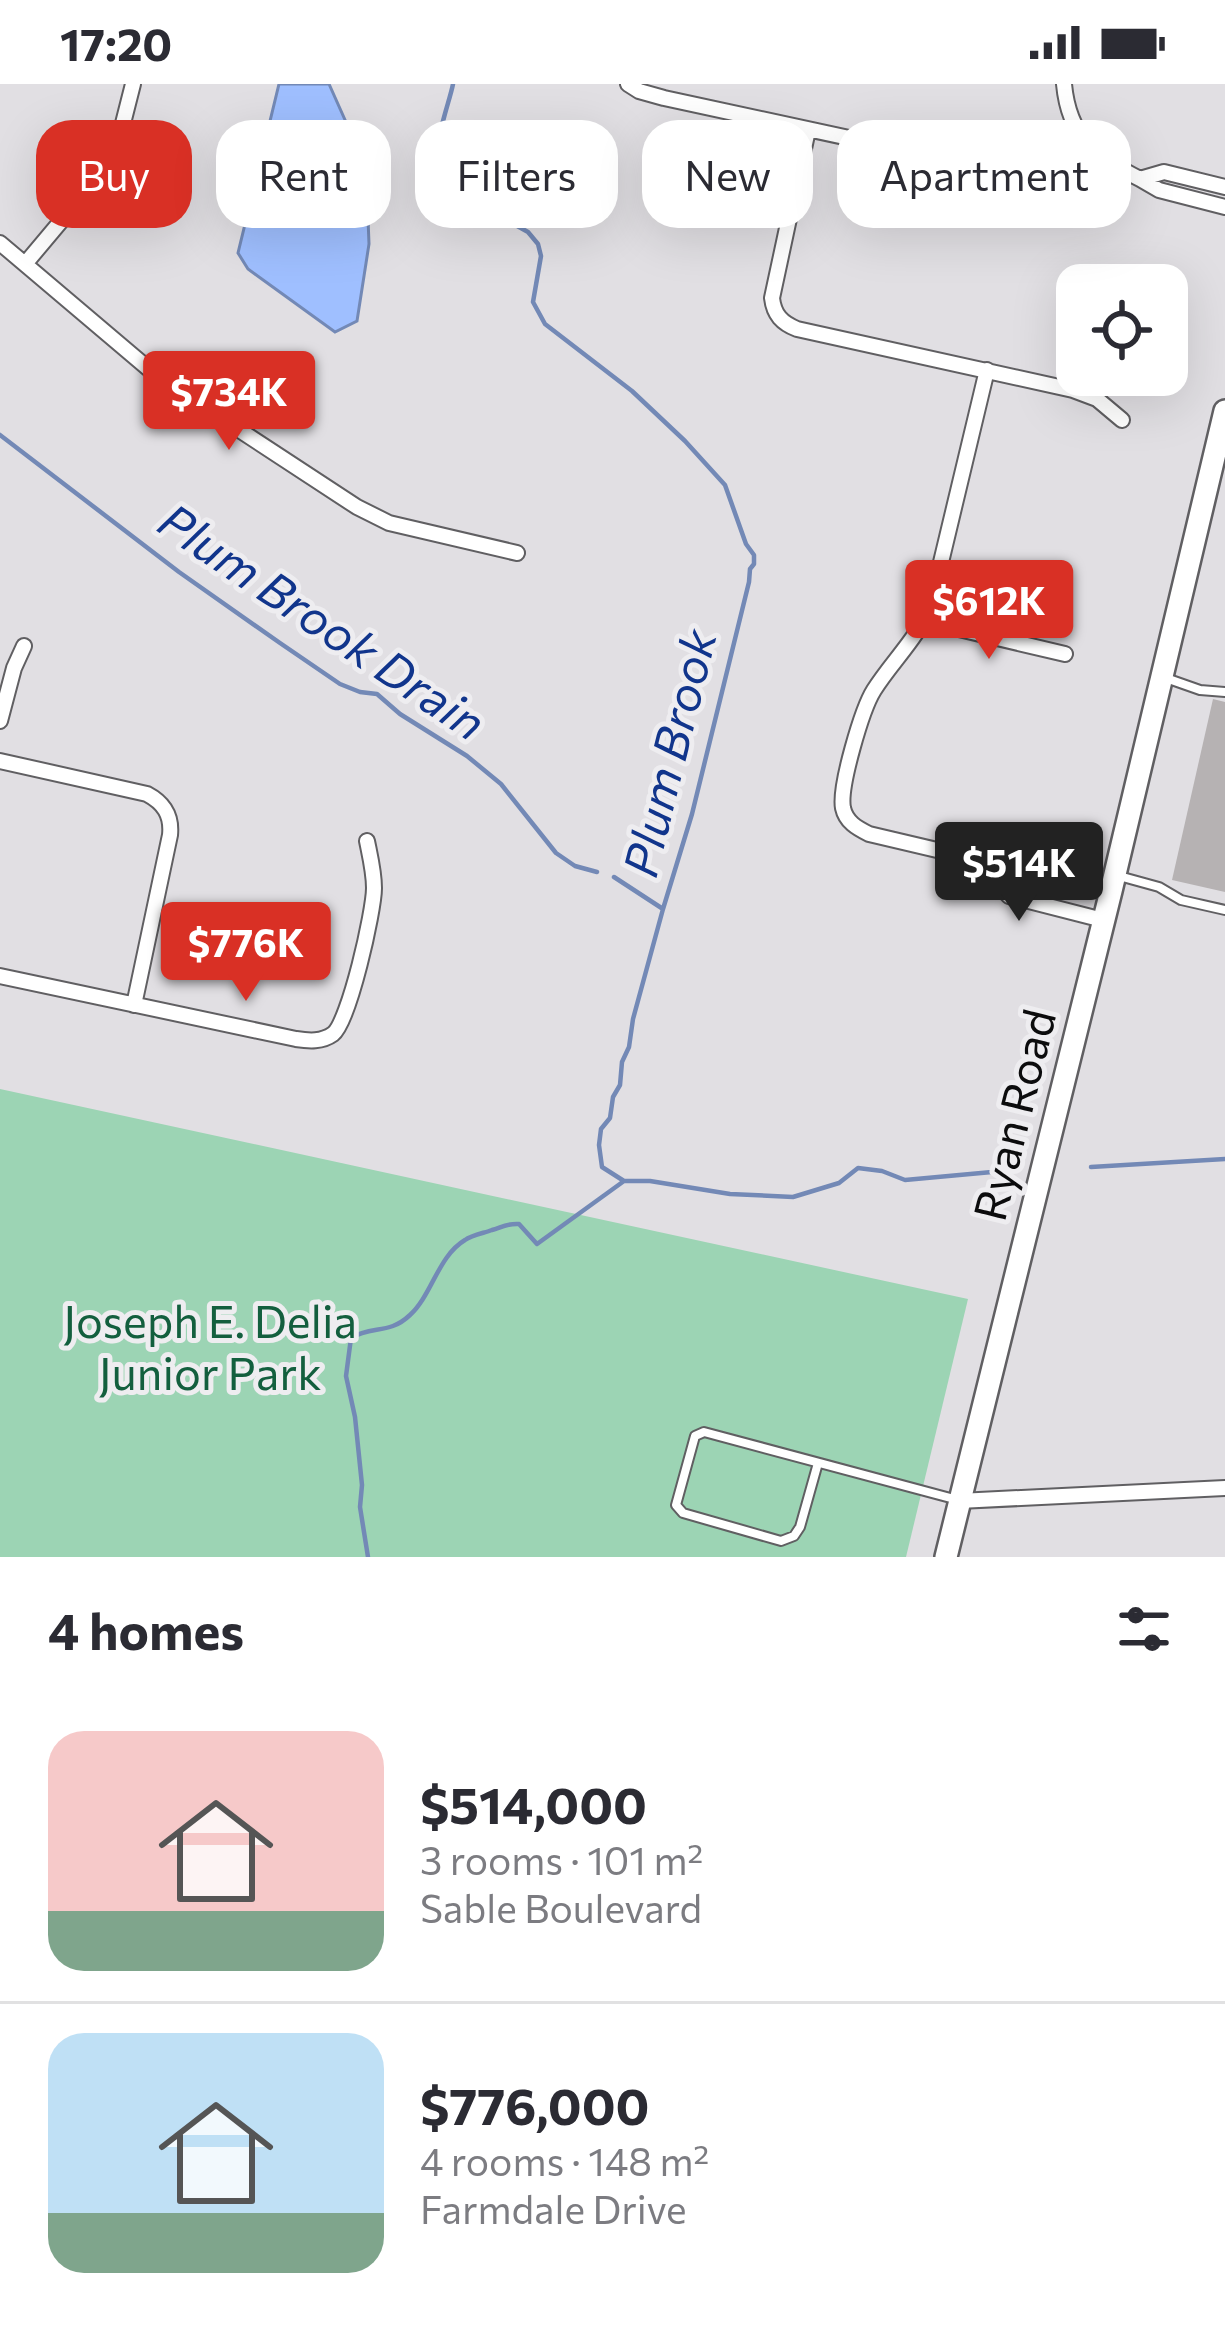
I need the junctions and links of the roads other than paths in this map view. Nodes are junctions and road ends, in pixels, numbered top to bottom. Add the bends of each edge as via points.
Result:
1 (133, 84) edge
2 (628, 84) edge
3 (1064, 84) edge
4 (763, 120) edge
5 (1075, 120) edge
6 (1131, 174) edge
7 (1140, 179) junction
8 (1225, 187) edge
9 (1225, 207) edge
10 (787, 228) edge
11 (0, 243) edge
12 (25, 264) junction
13 (987, 370) junction
14 (1225, 412) edge
15 (1122, 420) dead end
16 (517, 553) dead end
17 (925, 620) junction
18 (24, 646) dead end
19 (1065, 655) dead end
20 (1162, 677) junction
21 (1225, 692) edge
22 (0, 721) edge
23 (0, 761) edge
24 (367, 841) dead end
25 (974, 860) junction
26 (1113, 883) junction
27 (1225, 910) edge
28 (1103, 920) junction
29 (0, 976) edge
30 (134, 1005) junction
31 (818, 1463) junction
32 (1225, 1488) edge
33 (959, 1501) junction
34 (946, 1557) edge

1 - 12 street via 109,164
2 - 4 street
3 - 5 street
6 - 7 street
7 - 8 street via 1164,172
7 - 9 street
10 - 13 street via 772,298 777,316 797,329
11 - 12 street
12 - 16 street via 157,376 357,507 389,523
13 - 15 street via 1084,394
13 - 17 street
14 - 20 main road, Ryan Road
17 - 19 street
17 - 25 street via 866,704 844,812 868,834
18 - 22 street
20 - 21 lane
20 - 26 main road, Ryan Road
23 - 30 street via 147,794 169,816
24 - 30 street via 373,902 348,1006 333,1034 296,1040
25 - 26 street
25 - 28 street via 1009,896
26 - 27 lane via 1160,886
26 - 28 main road, Ryan Road
28 - 33 main road, Ryan Road
29 - 30 street
31 - 31 lane via 704,1432 695,1436 676,1505 781,1540 800,1527
31 - 33 lane
32 - 33 street
33 - 34 main road, Ryan Road

